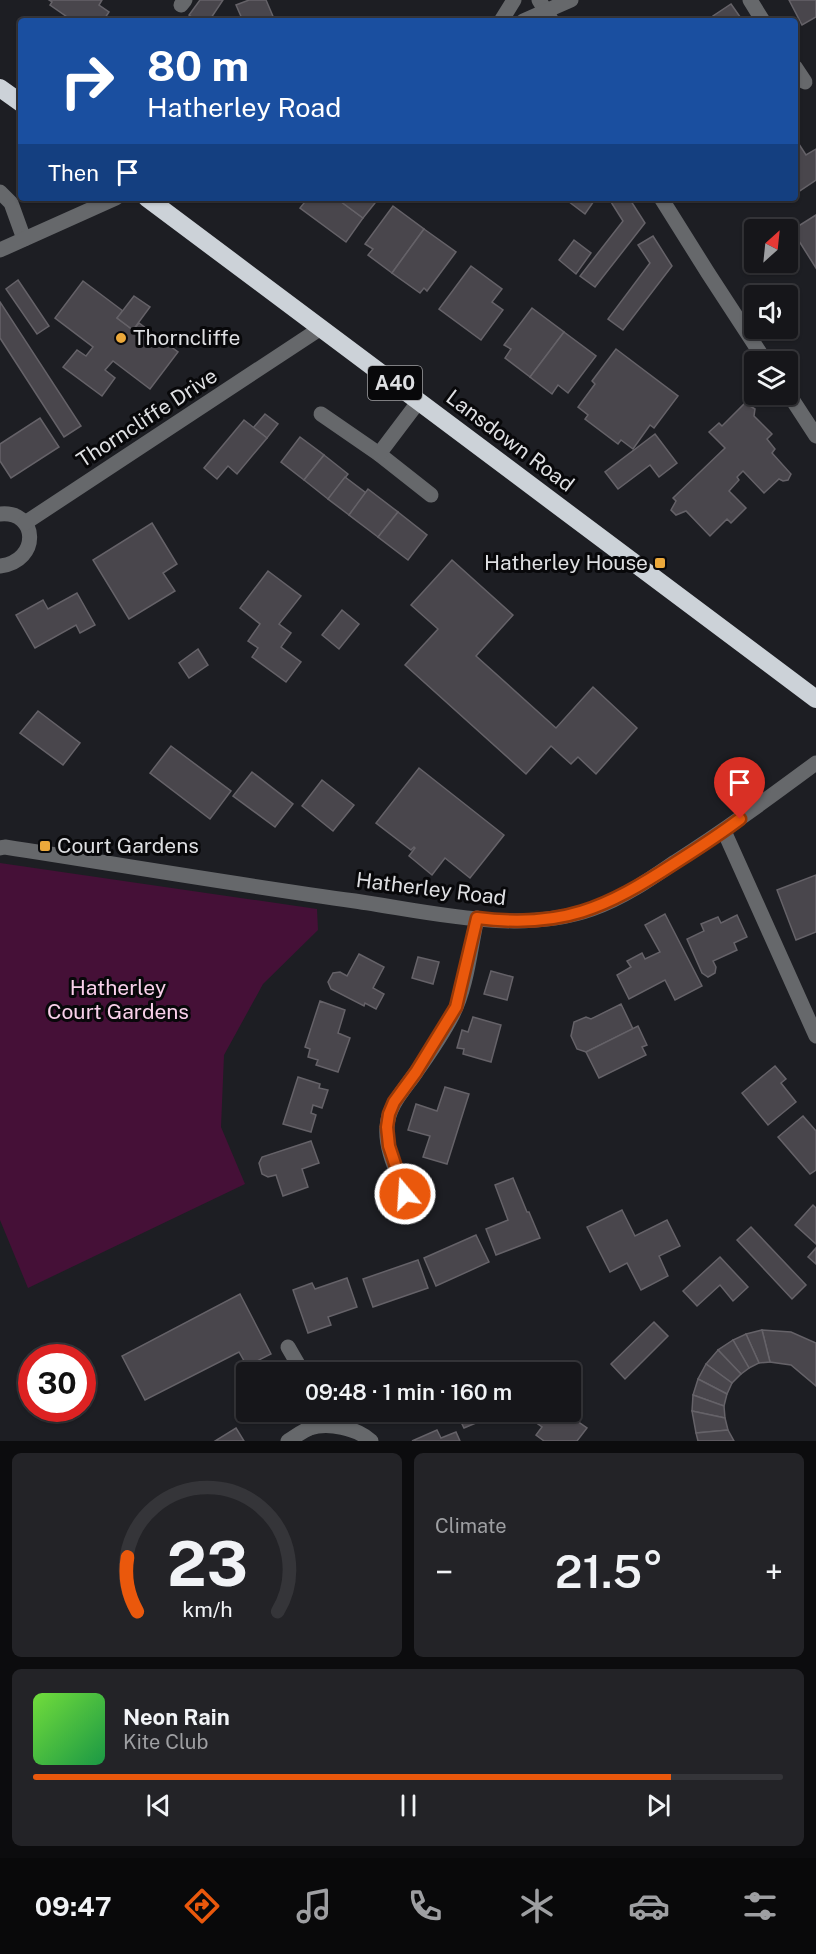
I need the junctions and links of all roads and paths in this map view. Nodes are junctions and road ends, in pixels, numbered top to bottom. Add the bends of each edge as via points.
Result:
1 (514, 0) edge
2 (571, 0) edge
3 (750, 0) edge
4 (546, 11) edge
5 (503, 18) edge
6 (530, 18) edge
7 (761, 18) edge
8 (798, 71) edge
9 (806, 82) dead end
10 (0, 88) edge
11 (18, 101) edge
12 (0, 192) edge
13 (109, 201) edge
14 (151, 201) edge
15 (663, 201) edge
16 (24, 239) junction
17 (0, 250) edge
18 (321, 328) junction
19 (759, 351) edge
20 (419, 401) junction
21 (796, 405) edge
22 (321, 414) dead end
23 (816, 436) edge
24 (379, 454) junction
25 (432, 495) dead end
26 (0, 514) edge
27 (26, 523) junction
28 (0, 566) edge
29 (816, 699) edge
30 (816, 763) edge
31 (724, 831) junction
32 (0, 848) edge
33 (477, 918) junction
34 (816, 1036) edge
35 (405, 1194) dead end
36 (288, 1347) dead end
37 (297, 1362) edge
38 (309, 1422) edge
39 (310, 1428) junction
40 (288, 1441) edge
41 (371, 1441) edge

1 - 5 street
2 - 4 street
3 - 7 street
4 - 6 street
8 - 9 street
10 - 11 highway
12 - 16 street via 10,203
13 - 16 street
14 - 18 highway, Lansdown Road / A40
15 - 19 street
16 - 17 street
18 - 20 highway, Lansdown Road / A40
18 - 27 street, Thorncliffe Drive
20 - 24 street
20 - 29 highway, Lansdown Road / A40
21 - 23 street
22 - 24 street
24 - 25 street
26 - 27 street via 12,514
27 - 28 street via 28,549 16,562
30 - 31 street, Hatherley Road
31 - 33 street, Hatherley Road via 636,888 592,909 535,921
31 - 34 street
32 - 33 street, Hatherley Road
33 - 35 street via 456,1007 389,1114 389,1146
36 - 37 street
38 - 39 street
39 - 40 street
39 - 41 street via 329,1426 356,1432

